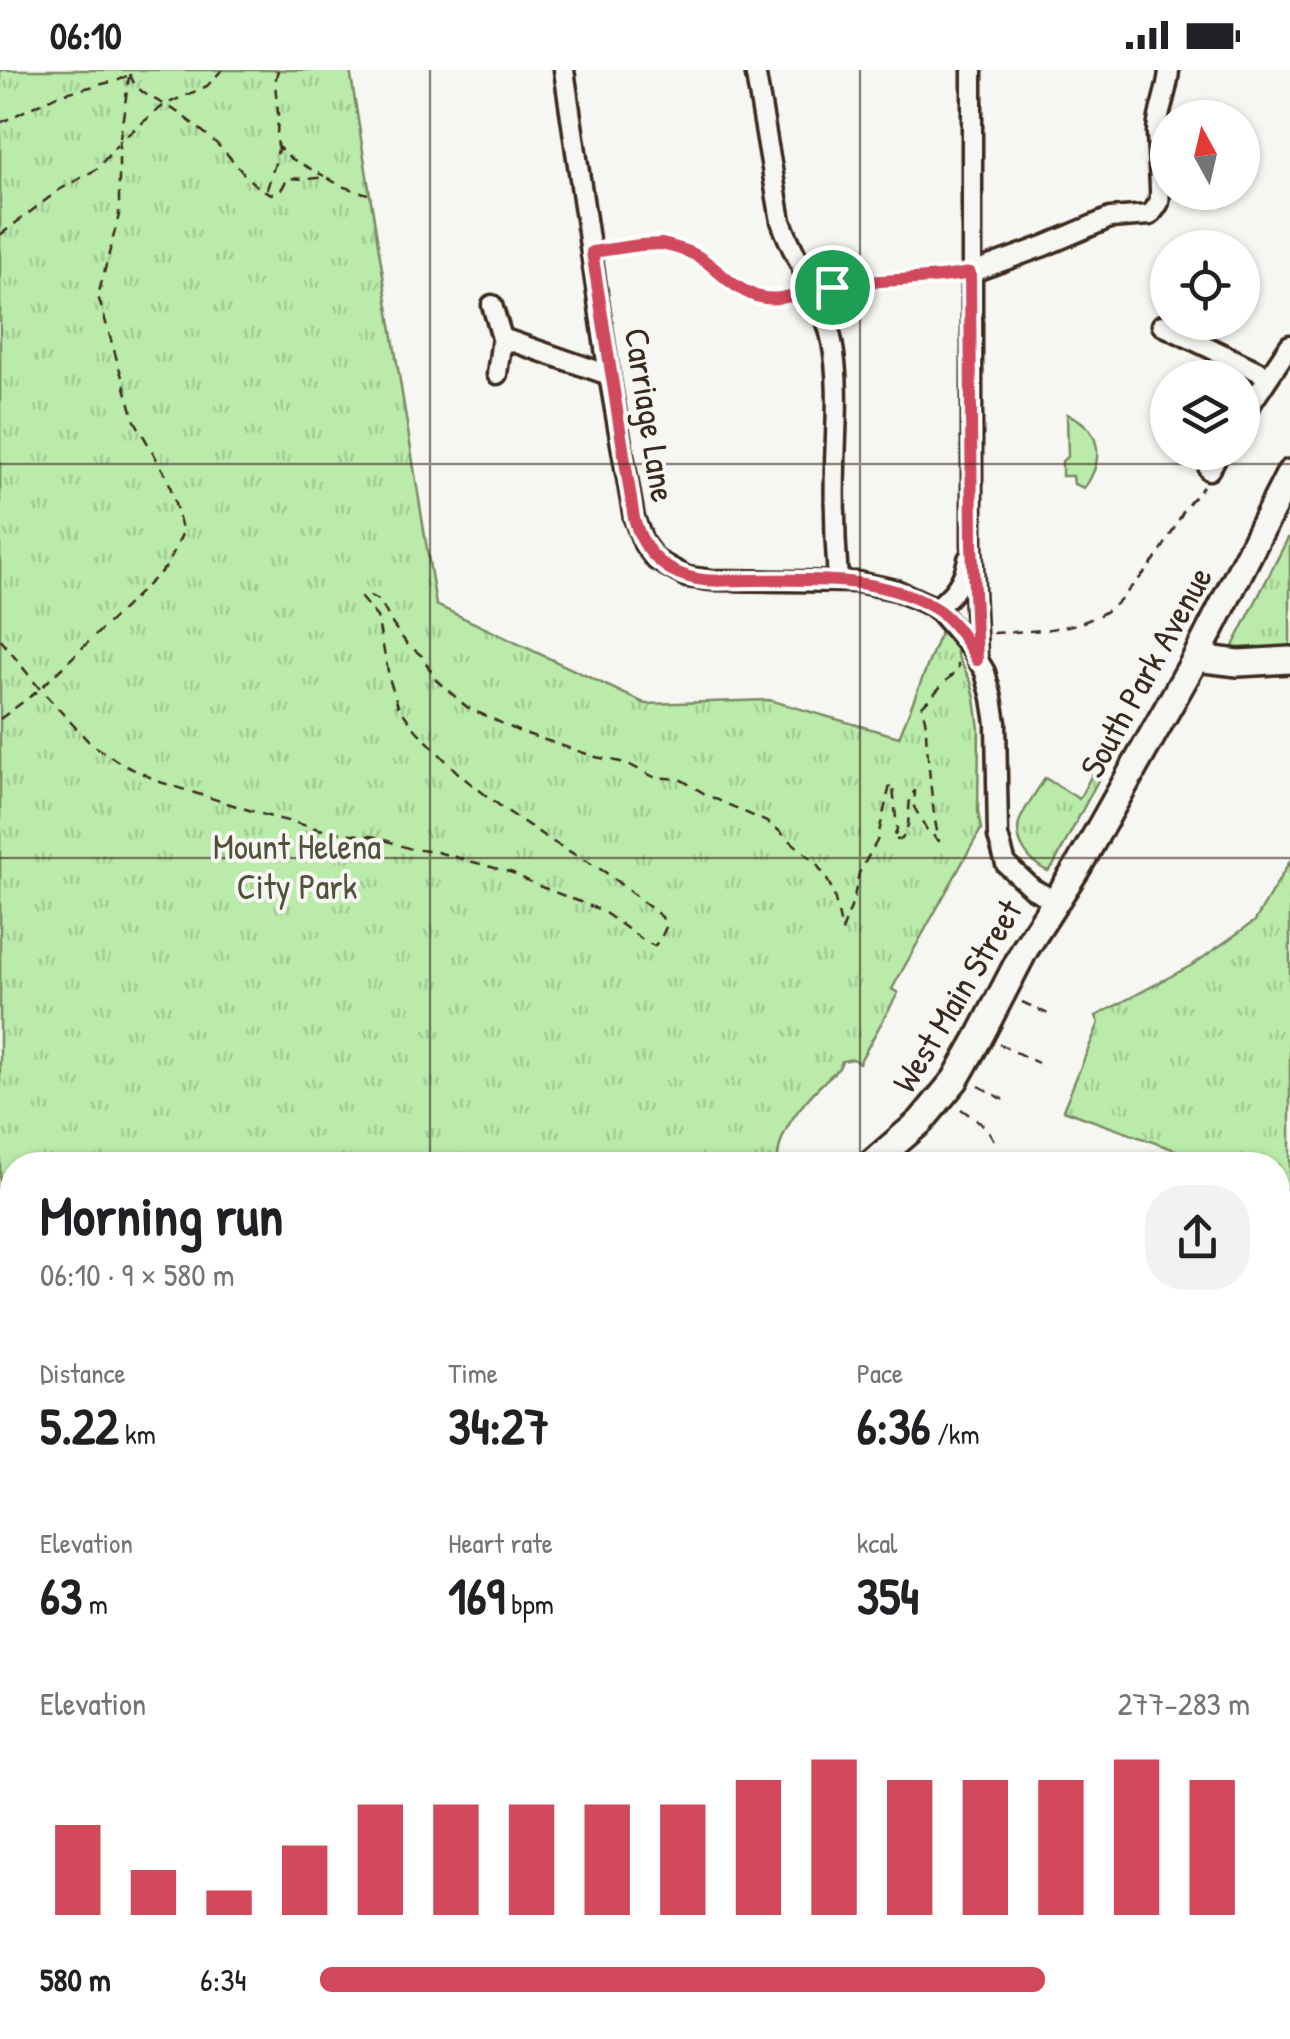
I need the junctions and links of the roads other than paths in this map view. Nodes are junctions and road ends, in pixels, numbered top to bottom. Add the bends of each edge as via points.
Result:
1 (564, 70) edge
2 (755, 70) edge
3 (972, 70) edge
4 (1169, 70) edge
5 (970, 273) junction
6 (492, 305) dead end
7 (502, 338) junction
8 (1192, 340) edge
9 (1290, 345) edge
10 (497, 374) dead end
11 (610, 375) junction
12 (1268, 376) junction
13 (1260, 389) edge
14 (1290, 473) edge
15 (1282, 513) edge
16 (972, 544) junction
17 (838, 581) junction
18 (936, 608) junction
19 (1196, 658) junction
20 (977, 660) junction
21 (1290, 660) edge
22 (1056, 901) junction
23 (885, 1152) edge

1 - 11 street, Carriage Lane
2 - 17 street via 781,221 832,340
3 - 5 street
4 - 5 street via 1157,129 1161,200 1150,215 1110,218
5 - 16 street
6 - 7 street
7 - 10 street
7 - 11 street
8 - 12 street
9 - 12 street
11 - 17 street, Carriage Lane via 634,518 656,560 687,577 712,580
12 - 13 street
14 - 15 street, South Park Avenue
15 - 19 street, South Park Avenue
16 - 18 street via 960,582
16 - 20 street
17 - 18 street, Carriage Lane via 896,590
18 - 20 street, Carriage Lane
19 - 21 street
19 - 22 street, South Park Avenue
20 - 22 street, Carriage Lane via 996,724 998,836 1006,864
22 - 23 street, West Main Street via 954,1080

